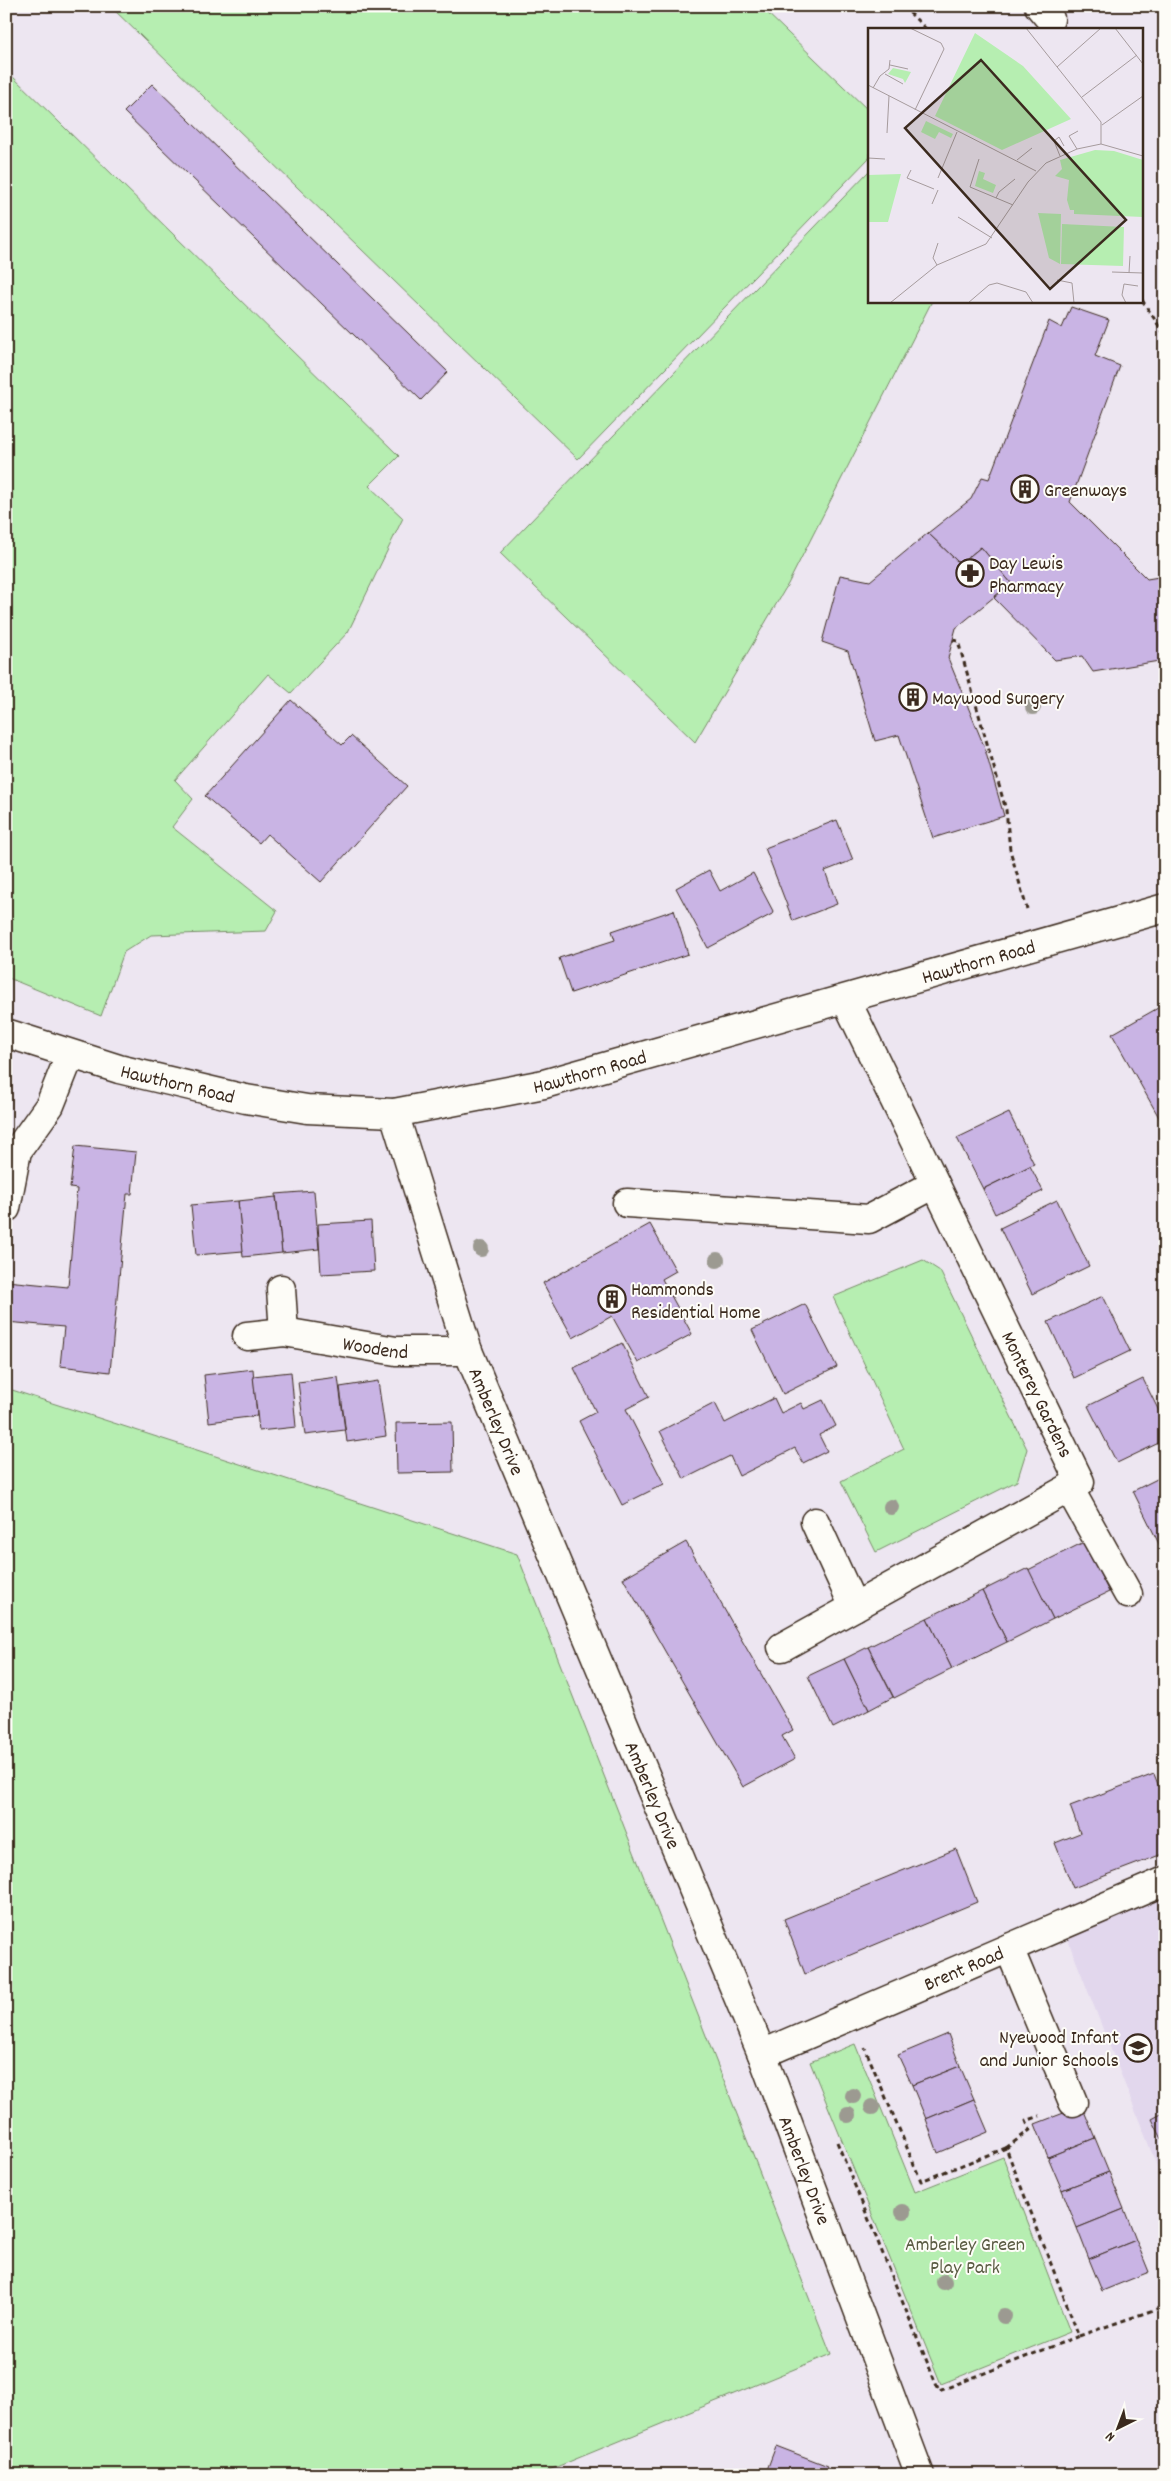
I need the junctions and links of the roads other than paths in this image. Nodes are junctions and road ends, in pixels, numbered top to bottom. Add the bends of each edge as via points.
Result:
1 (1165, 908) edge
2 (846, 1000) junction
3 (6, 1033) edge
4 (70, 1055) junction
5 (394, 1113) junction
6 (935, 1184) junction
7 (627, 1203) dead end
8 (6, 1208) edge
9 (281, 1289) dead end
10 (284, 1332) junction
11 (247, 1336) dead end
12 (468, 1350) junction
13 (1069, 1488) junction
14 (815, 1522) dead end
15 (1128, 1594) dead end
16 (854, 1607) junction
17 (782, 1647) dead end
18 (1165, 1881) edge
19 (1009, 1948) junction
20 (762, 2054) junction
21 (1074, 2102) dead end
22 (920, 2475) edge

1 - 2 street, Hawthorn Road
2 - 5 street, Hawthorn Road via 544,1084
2 - 6 street, Monterey Gardens
3 - 4 street, Hawthorn Road
4 - 5 street, Hawthorn Road via 246,1099 307,1109
4 - 8 street via 50,1106 18,1151
5 - 12 street, Amberley Drive
6 - 7 street via 869,1218
6 - 13 street, Monterey Gardens via 1080,1482
9 - 10 street
10 - 11 street, Woodend
10 - 12 street, Woodend via 396,1351
12 - 20 street, Amberley Drive
13 - 15 street
13 - 16 street, Monterey Gardens
14 - 16 street
16 - 17 street, Monterey Gardens
18 - 19 street, Brent Road
19 - 20 street, Brent Road
19 - 21 street
20 - 22 street, Amberley Drive

